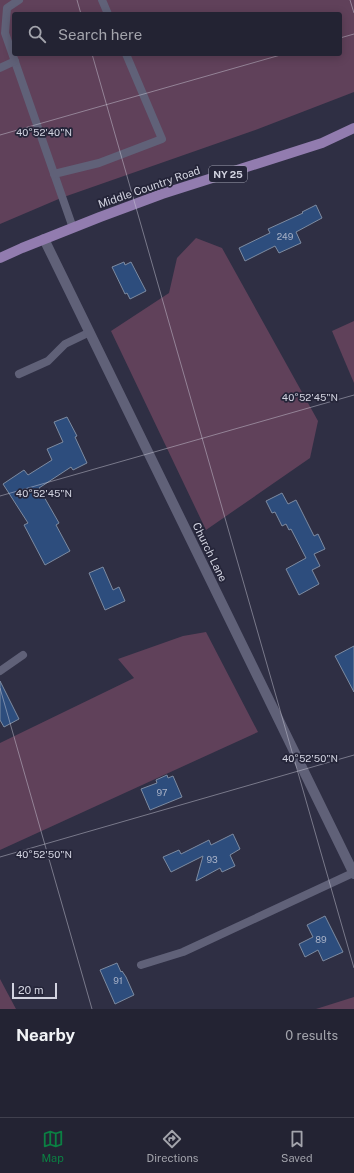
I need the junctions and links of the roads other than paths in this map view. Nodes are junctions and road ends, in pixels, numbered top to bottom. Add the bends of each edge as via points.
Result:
1 (19, 0) edge
2 (102, 0) edge
3 (107, 12) edge
4 (12, 51) edge
5 (13, 56) edge
6 (127, 56) edge
7 (15, 61) junction
8 (0, 68) edge
9 (354, 128) edge
10 (54, 174) junction
11 (73, 228) junction
12 (44, 239) junction
13 (0, 258) edge
14 (90, 332) junction
15 (19, 374) dead end
16 (23, 655) dead end
17 (0, 671) edge
18 (354, 874) edge
19 (141, 965) dead end

1 - 4 lane via 7,8 6,32
2 - 3 lane
5 - 7 lane
6 - 10 lane via 162,139 99,163
7 - 8 lane
7 - 10 lane
9 - 11 main road, Middle Country Road / NY 25 via 322,143 162,194
10 - 11 lane
11 - 12 main road, Middle Country Road / NY 25
12 - 13 main road, Middle Country Road / NY 25
12 - 14 street, Church Lane
14 - 15 lane via 65,344 48,361
14 - 18 street, Church Lane
16 - 17 lane
18 - 19 lane via 183,952

